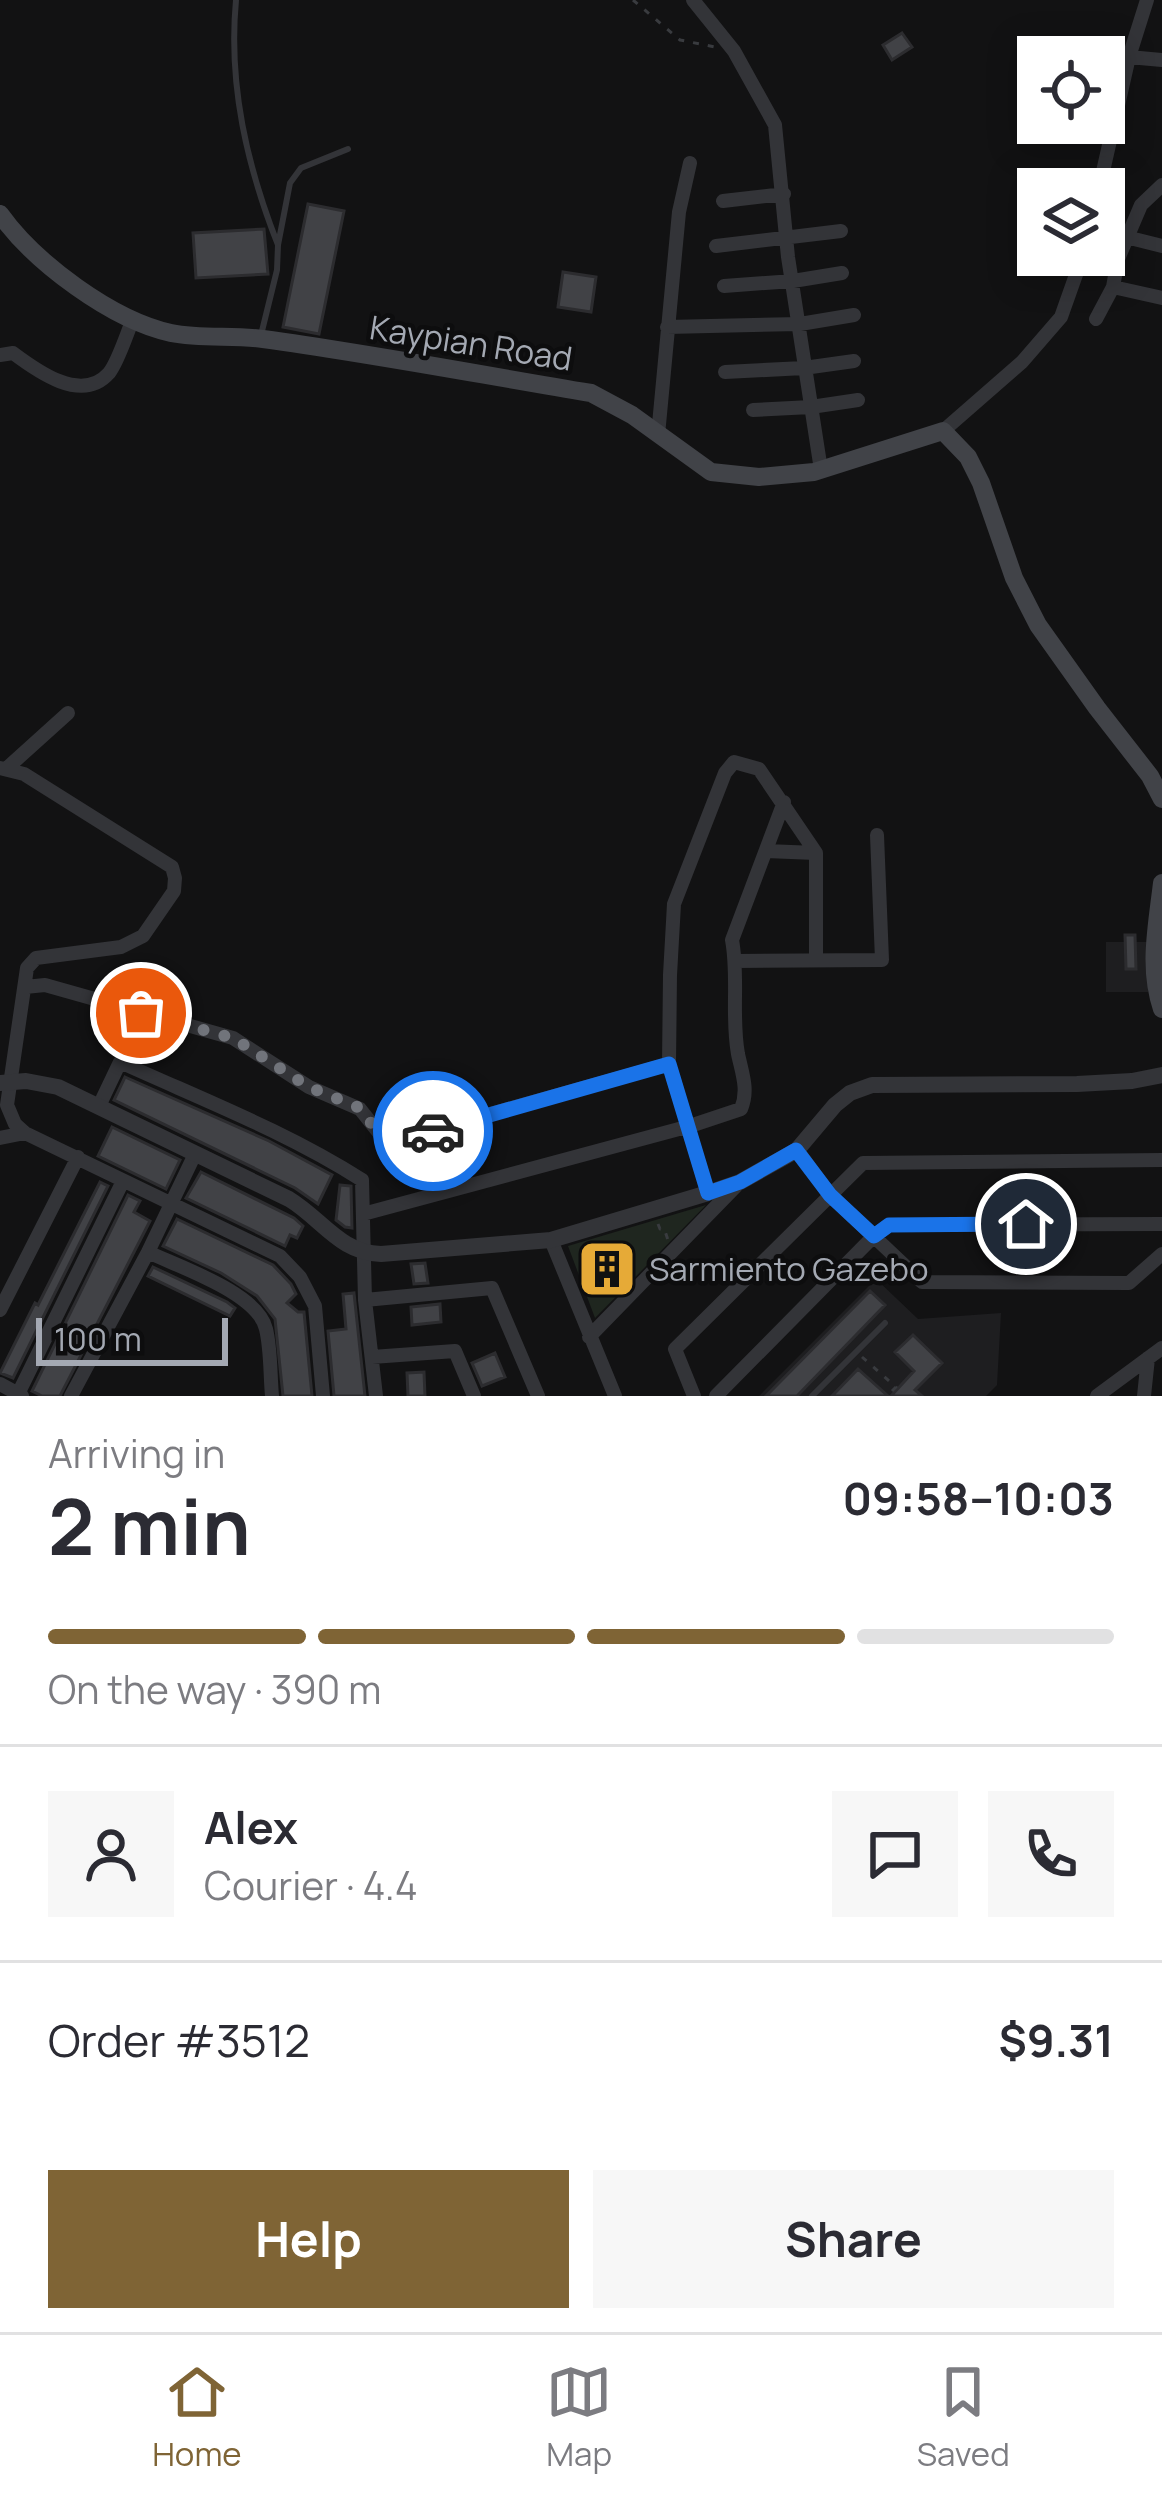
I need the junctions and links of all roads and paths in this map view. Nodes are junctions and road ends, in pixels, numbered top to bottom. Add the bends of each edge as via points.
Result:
1 (236, 0) edge
2 (633, 0) edge
3 (693, 0) edge
4 (1147, 0) edge
5 (734, 51) junction
6 (1129, 57) junction
7 (1162, 60) edge
8 (348, 149) dead end
9 (690, 163) dead end
10 (1104, 168) edge
11 (1162, 185) edge
12 (784, 194) junction
13 (724, 200) dead end
14 (1, 219) edge
15 (841, 231) dead end
16 (1126, 237) joint
17 (786, 238) junction
18 (278, 245) junction
19 (716, 246) dead end
20 (1162, 246) edge
21 (842, 273) dead end
22 (1075, 276) edge
23 (1115, 276) edge
24 (793, 281) junction
25 (724, 286) dead end
26 (1113, 287) junction
27 (1162, 298) edge
28 (854, 315) dead end
29 (134, 319) junction
30 (1096, 319) dead end
31 (800, 324) junction
32 (668, 327) junction
33 (261, 339) junction
34 (6, 354) edge
35 (854, 361) dead end
36 (0, 365) edge
37 (804, 368) junction
38 (724, 372) dead end
39 (857, 400) dead end
40 (811, 407) junction
41 (753, 410) dead end
42 (943, 431) junction
43 (658, 435) junction
44 (821, 470) junction
45 (68, 713) dead end
46 (3, 769) edge
47 (1162, 799) edge
48 (784, 802) junction
49 (877, 835) dead end
50 (766, 851) junction
51 (816, 853) junction
52 (1162, 883) edge
53 (816, 960) junction
54 (736, 961) junction
55 (25, 987) junction
56 (1162, 1009) edge
57 (669, 1064) junction
58 (1162, 1075) edge
59 (5, 1083) edge
60 (98, 1106) junction
61 (690, 1126) junction
62 (25, 1133) junction
63 (0, 1138) edge
64 (796, 1150) junction
65 (195, 1154) junction
66 (77, 1157) junction
67 (1162, 1160) edge
68 (123, 1181) junction
69 (740, 1182) junction
70 (708, 1193) junction
71 (830, 1195) junction
72 (172, 1205) junction
73 (363, 1214) junction
74 (1162, 1224) edge
75 (874, 1236) junction
76 (551, 1240) junction
77 (597, 1241) dead end
78 (148, 1252) junction
79 (364, 1254) junction
80 (1162, 1254) edge
81 (602, 1260) dead end
82 (365, 1300) junction
83 (0, 1310) edge
84 (885, 1323) dead end
85 (590, 1337) junction
86 (1162, 1348) edge
87 (856, 1352) junction
88 (372, 1358) junction
89 (1148, 1358) junction
90 (0, 1384) edge
91 (20, 1395) edge
92 (71, 1396) edge
93 (272, 1396) edge
94 (322, 1396) edge
95 (376, 1396) edge
96 (474, 1396) edge
97 (538, 1396) edge
98 (615, 1396) edge
99 (694, 1396) edge
100 (716, 1396) edge
101 (812, 1396) edge
102 (886, 1396) edge
103 (1097, 1396) edge
104 (1144, 1396) edge

1 - 18 lane via 241,124
2 - 5 path via 680,40
3 - 5 street
4 - 6 street
5 - 12 street via 775,124
6 - 7 street
6 - 10 street
8 - 18 lane via 301,168 290,183
9 - 32 street
11 - 16 street
12 - 13 street
12 - 17 street
14 - 29 main road, Kaypian Road via 68,283
15 - 17 street
16 - 20 street
17 - 19 street
17 - 24 street
18 - 33 lane
21 - 24 street
22 - 42 street via 1060,317 1022,362
23 - 26 street
24 - 25 street
24 - 31 street
26 - 27 street
26 - 30 street
28 - 31 street
29 - 33 main road, Kaypian Road via 172,333
29 - 34 street via 109,373 89,385 50,380
31 - 32 street
31 - 37 street
32 - 43 street
33 - 43 main road, Kaypian Road via 591,394
34 - 36 street
35 - 37 street
37 - 38 street
37 - 40 street
39 - 40 street
40 - 41 street
40 - 44 street
42 - 44 main road, Kaypian Road
42 - 47 main road via 968,457 1037,625
43 - 44 main road, Kaypian Road via 711,472
45 - 46 street
46 - 55 street via 24,774 172,867 175,878 143,935 121,947 36,958
48 - 50 street
48 - 51 street
48 - 57 street via 759,769 734,762 725,773 674,904
49 - 53 street via 882,960
50 - 51 street
50 - 54 street via 732,940
51 - 53 street
52 - 56 main road via 1153,964
53 - 54 street
54 - 61 street via 736,1046 747,1096 741,1108
55 - 57 street via 45,985 233,1038 309,1087 360,1108 390,1142
55 - 59 street
57 - 61 street
58 - 64 street via 1077,1084 872,1085 850,1093
59 - 60 street via 58,1087
59 - 62 street via 9,1113
60 - 65 street
60 - 73 street via 120,1061 337,1164 362,1180
61 - 70 street
61 - 73 street
62 - 63 street
62 - 66 street
64 - 69 street
64 - 71 street
65 - 72 street
65 - 79 street via 289,1199
66 - 68 street
66 - 83 street
67 - 71 street via 863,1163
68 - 72 street
68 - 91 street
69 - 70 street
69 - 85 street
70 - 76 street
71 - 75 street
71 - 99 street via 675,1349
72 - 78 street
72 - 94 street via 280,1256 300,1276 315,1306
73 - 79 street
74 - 75 street via 889,1225
75 - 80 street via 922,1282 1129,1283
75 - 100 street
76 - 79 street
76 - 85 street
77 - 81 path
78 - 92 street
78 - 93 street via 260,1313
79 - 82 street
82 - 88 street
82 - 97 street via 492,1288
84 - 87 lane
85 - 98 street
86 - 89 street
87 - 101 lane
87 - 102 path via 896,1387
88 - 95 street
88 - 96 street via 455,1351
89 - 103 street
89 - 104 street
90 - 91 street

